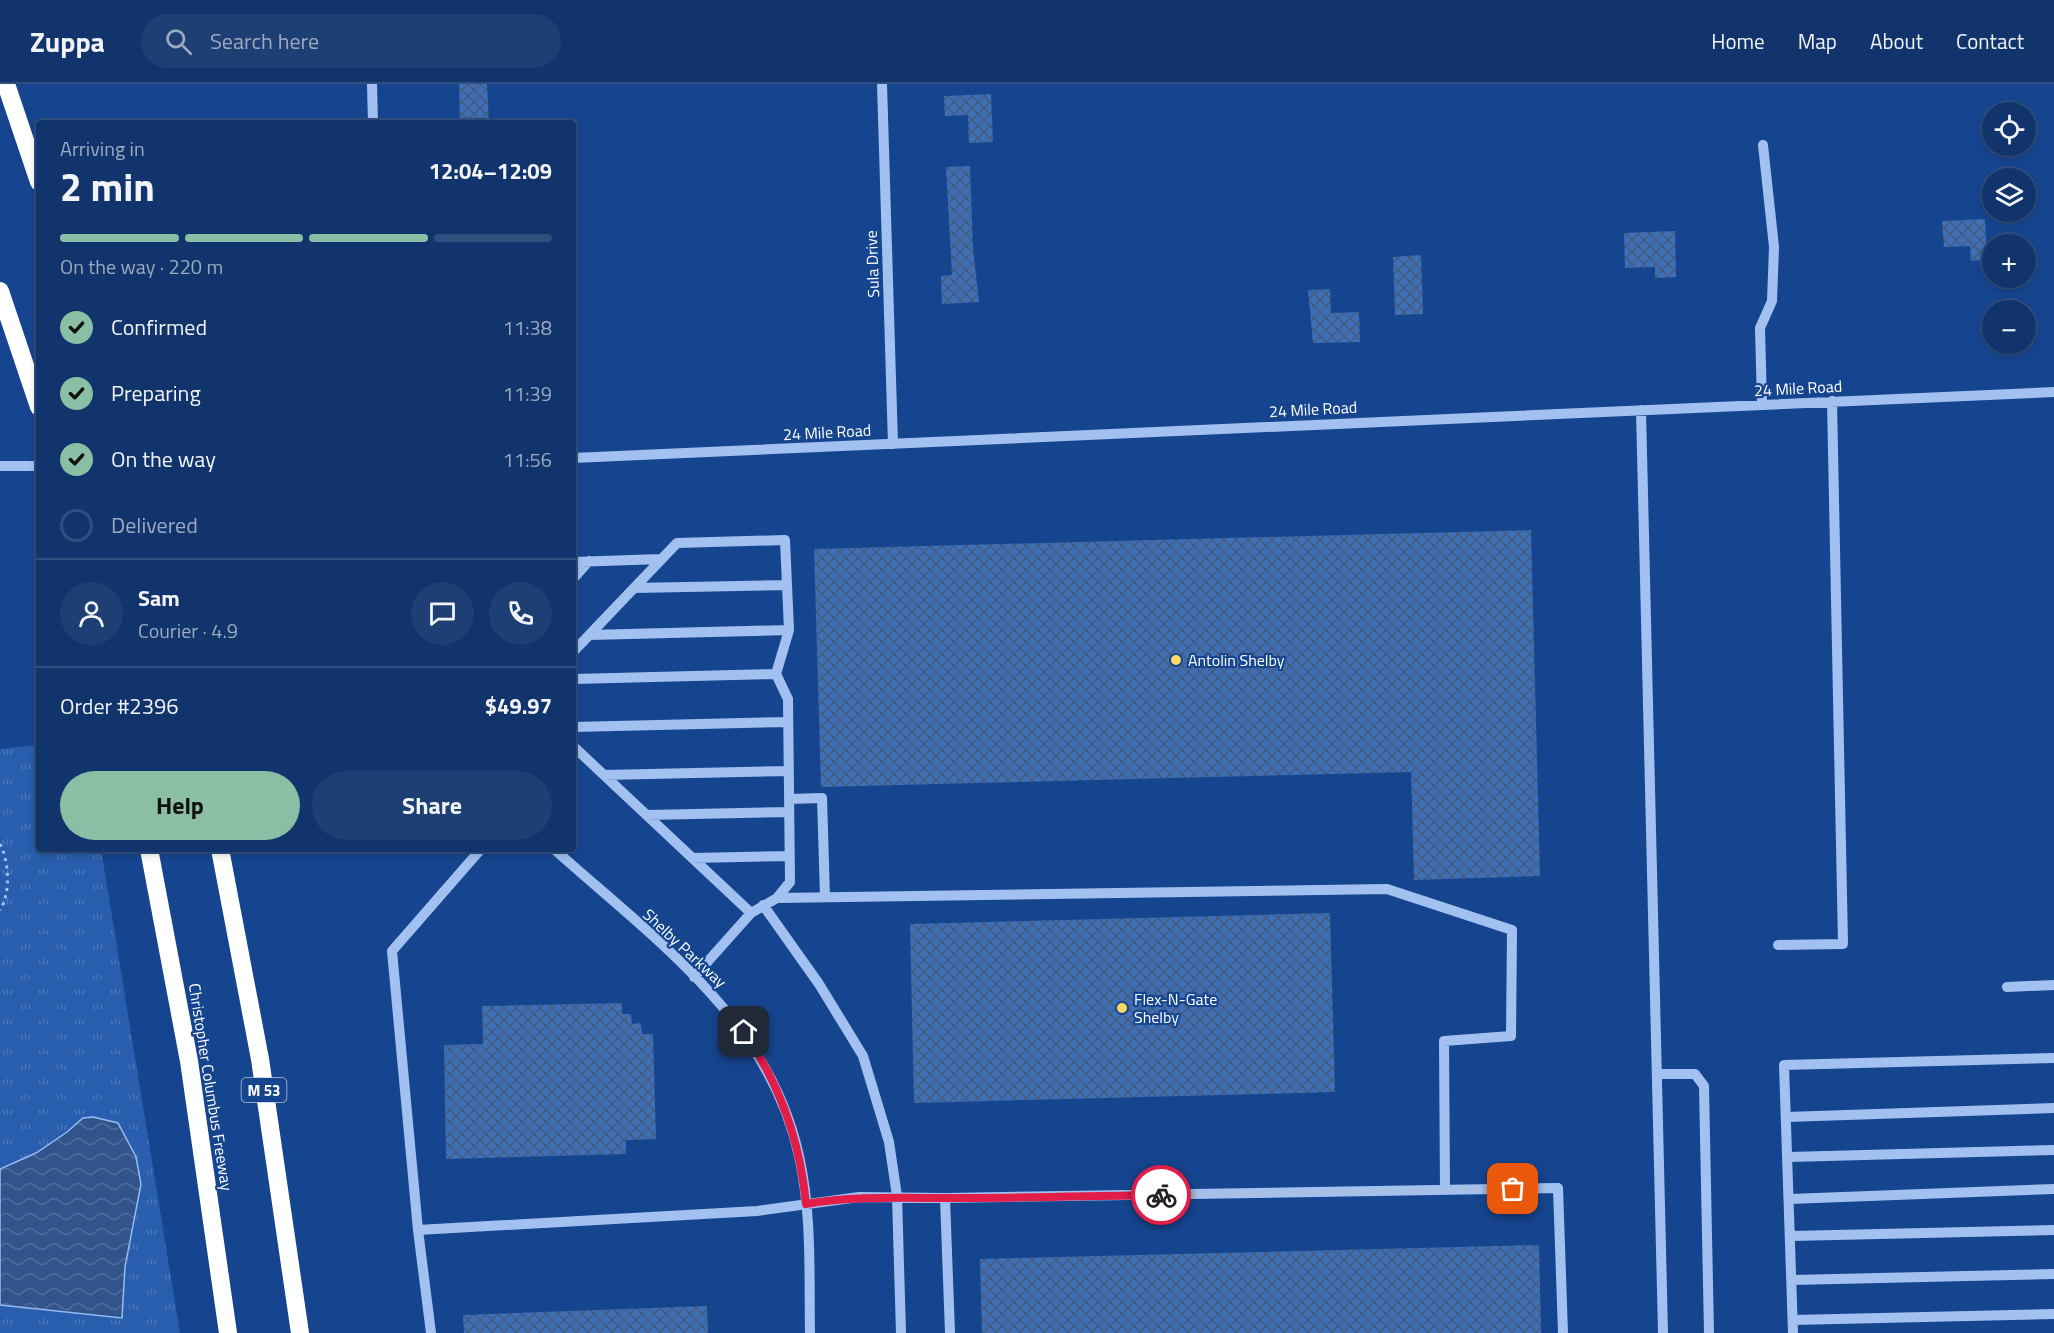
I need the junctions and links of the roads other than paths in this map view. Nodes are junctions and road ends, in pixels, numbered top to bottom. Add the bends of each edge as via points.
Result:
1 (6, 84) edge
2 (372, 84) edge
3 (882, 84) edge
4 (374, 120) edge
5 (1763, 145) dead end
6 (36, 173) edge
7 (0, 291) edge
8 (2054, 392) edge
9 (36, 397) edge
10 (1832, 401) junction
11 (1762, 405) junction
12 (1641, 410) junction
13 (893, 444) junction
14 (576, 458) edge
15 (0, 466) edge
16 (36, 466) edge
17 (661, 559) junction
18 (589, 561) junction
19 (576, 562) edge
20 (576, 576) edge
21 (787, 585) junction
22 (634, 588) junction
23 (789, 630) junction
24 (589, 635) junction
25 (576, 649) edge
26 (776, 674) junction
27 (576, 679) edge
28 (788, 722) junction
29 (576, 728) edge
30 (576, 749) edge
31 (789, 771) junction
32 (604, 775) junction
33 (789, 799) junction
34 (789, 812) junction
35 (647, 815) junction
36 (150, 852) edge
37 (221, 852) edge
38 (478, 852) edge
39 (557, 852) edge
40 (790, 855) junction
41 (692, 858) junction
42 (825, 897) junction
43 (777, 898) junction
44 (763, 905) junction
45 (751, 913) junction
46 (1778, 945) dead end
47 (694, 977) junction
48 (2054, 985) edge
49 (2007, 987) dead end
50 (2054, 1058) edge
51 (1657, 1074) junction
52 (2054, 1108) edge
53 (1787, 1117) junction
54 (2054, 1150) edge
55 (1789, 1157) junction
56 (2054, 1189) edge
57 (1445, 1190) junction
58 (897, 1196) junction
59 (945, 1198) junction
60 (1790, 1199) junction
61 (806, 1204) junction
62 (418, 1230) junction
63 (2054, 1230) edge
64 (1791, 1236) junction
65 (2054, 1274) edge
66 (1792, 1280) junction
67 (2054, 1314) edge
68 (1793, 1320) junction
69 (228, 1333) edge
70 (300, 1333) edge
71 (431, 1333) edge
72 (810, 1333) edge
73 (901, 1333) edge
74 (950, 1333) edge
75 (1563, 1333) edge
76 (1663, 1333) edge
77 (1709, 1333) edge
78 (1793, 1333) edge

1 - 6 highway
2 - 4 street
3 - 13 street, Sula Drive
5 - 11 street via 1774,288 1773,301 1760,328
7 - 9 highway
8 - 10 street, 24 Mile Road
10 - 11 street, 24 Mile Road
10 - 46 street via 1843,944
11 - 12 street, 24 Mile Road
12 - 13 street, 24 Mile Road
12 - 51 street
13 - 14 street, 24 Mile Road
15 - 16 street
17 - 18 street
17 - 21 street via 677,543 785,540
17 - 22 street
18 - 19 street
18 - 20 street
21 - 22 street
21 - 23 street
22 - 24 street
23 - 24 street
23 - 26 street
24 - 25 street
26 - 27 street
26 - 28 street via 788,699
28 - 29 street
28 - 31 street
30 - 32 street
31 - 32 street
31 - 33 street
32 - 35 street
33 - 34 street
33 - 42 street via 822,798
34 - 35 street
34 - 40 street
35 - 41 street
36 - 69 highway, Christopher Columbus Freeway via 189,1061
37 - 70 highway, M 53 via 260,1059
38 - 62 street via 392,951
39 - 47 street, Shelby Parkway
40 - 41 street
40 - 43 street via 790,882
41 - 45 street
42 - 43 street
42 - 57 street via 1387,889 1512,930 1511,1036 1444,1041
43 - 44 street
44 - 45 street
44 - 58 street via 819,984 863,1056 889,1142
45 - 47 street
47 - 61 street, Shelby Parkway via 744,1032 778,1089 794,1136
48 - 49 street
50 - 53 street via 1784,1065
51 - 76 street
51 - 77 street via 1695,1074 1704,1086
52 - 53 street
53 - 55 street
54 - 55 street
55 - 60 street
56 - 60 street
57 - 59 street
57 - 75 street via 1558,1188
58 - 59 street
58 - 61 street
58 - 73 street
59 - 74 street
60 - 64 street
61 - 62 street via 757,1211
61 - 72 street, Shelby Parkway
62 - 71 street
63 - 64 street
64 - 66 street
65 - 66 street
66 - 68 street
67 - 68 street
68 - 78 street

